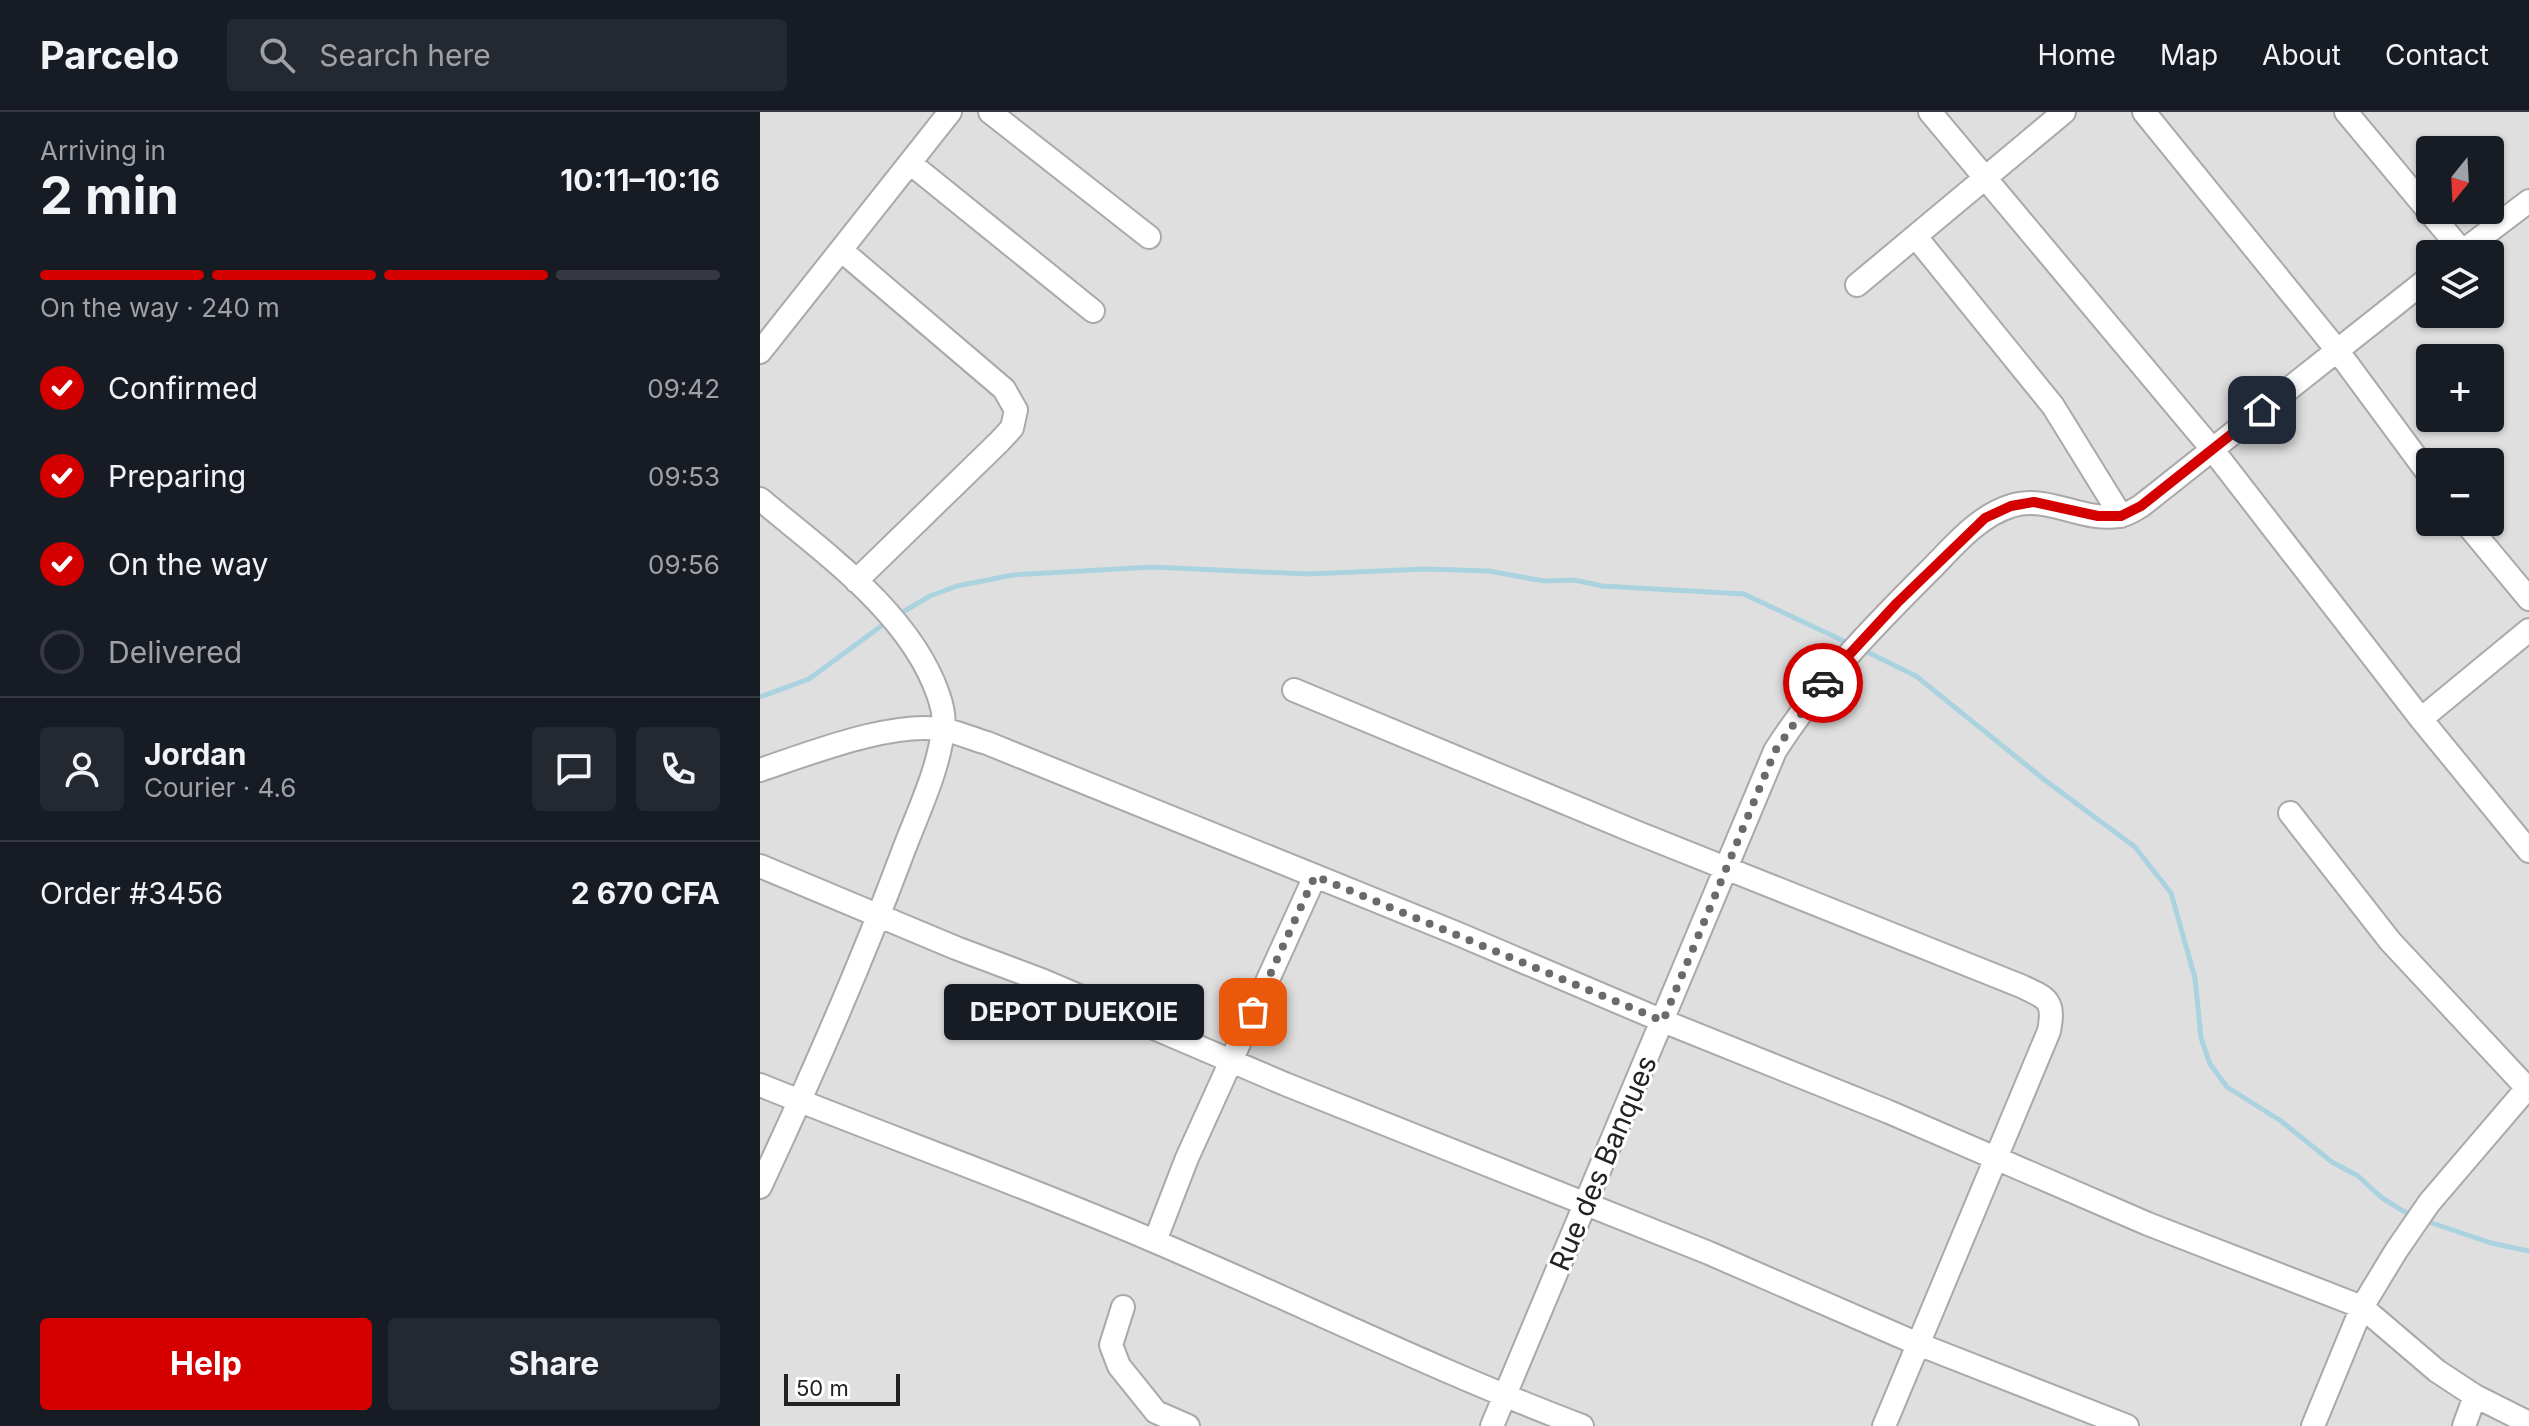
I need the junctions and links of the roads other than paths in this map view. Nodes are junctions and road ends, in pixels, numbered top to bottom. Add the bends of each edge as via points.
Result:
1 (950, 112) edge
2 (990, 112) edge
3 (1930, 112) edge
4 (2064, 112) edge
5 (2144, 112) edge
6 (2346, 112) edge
7 (910, 163) junction
8 (1986, 176) junction
9 (2529, 201) edge
10 (1149, 237) dead end
11 (1916, 237) junction
12 (2449, 240) edge
13 (2477, 240) edge
14 (841, 250) junction
15 (1857, 285) dead end
16 (2416, 288) edge
17 (1093, 311) dead end
18 (2337, 350) junction
19 (760, 352) edge
20 (2212, 449) junction
21 (2416, 457) edge
22 (760, 499) edge
23 (2121, 516) junction
24 (2477, 536) edge
25 (856, 581) junction
26 (2529, 599) edge
27 (2529, 630) edge
28 (1294, 690) dead end
29 (2421, 719) junction
30 (943, 729) junction
31 (760, 770) edge
32 (2290, 813) dead end
33 (2529, 851) edge
34 (760, 866) edge
35 (1725, 868) junction
36 (1315, 876) junction
37 (878, 916) junction
38 (1663, 1021) junction
39 (1232, 1060) junction
40 (760, 1085) edge
41 (2528, 1087) edge
42 (800, 1101) junction
43 (1998, 1159) junction
44 (760, 1187) edge
45 (1587, 1203) junction
46 (1155, 1241) junction
47 (1123, 1307) dead end
48 (2362, 1307) junction
49 (1918, 1344) junction
50 (1504, 1396) junction
51 (2475, 1396) junction
52 (2529, 1423) edge
53 (1188, 1426) edge
54 (1492, 1426) edge
55 (1582, 1426) edge
56 (1884, 1426) edge
57 (2127, 1426) edge
58 (2313, 1426) edge
59 (2464, 1426) edge

1 - 7 street
2 - 10 street
3 - 8 street
4 - 8 street
5 - 18 street
6 - 12 street
7 - 14 street
7 - 17 street
8 - 11 street
8 - 20 street
9 - 13 street
11 - 15 street
11 - 23 street via 2053,406
14 - 19 street
14 - 25 street via 1004,389 1016,410 1005,435
16 - 18 street
18 - 20 street
18 - 21 street
20 - 23 street
20 - 29 street
22 - 25 street
23 - 35 street, Rue des Banques via 2034,502 1985,518 1816,691 1775,751
24 - 26 street
25 - 30 street via 905,634 929,672 943,710
27 - 29 street
28 - 35 street
29 - 33 street
30 - 31 street via 896,730
30 - 36 street
30 - 37 street via 934,768
32 - 41 street via 2390,941
34 - 37 street
35 - 38 street, Rue des Banques
35 - 43 street via 2021,986 2049,1002 2049,1031
36 - 38 street
36 - 39 street
37 - 39 street
37 - 42 street
38 - 43 street
38 - 45 street, Rue des Banques
39 - 45 street
39 - 46 street
40 - 42 street
41 - 48 street via 2429,1203
42 - 44 street
42 - 46 street
43 - 48 street
43 - 49 street
45 - 49 street
45 - 50 street, Rue des Banques
46 - 50 street
47 - 53 street via 1111,1345 1119,1366 1156,1412
48 - 51 street
48 - 58 street
49 - 56 street
49 - 57 street
50 - 54 street, Rue des Banques
50 - 55 street
51 - 52 street
51 - 59 street

